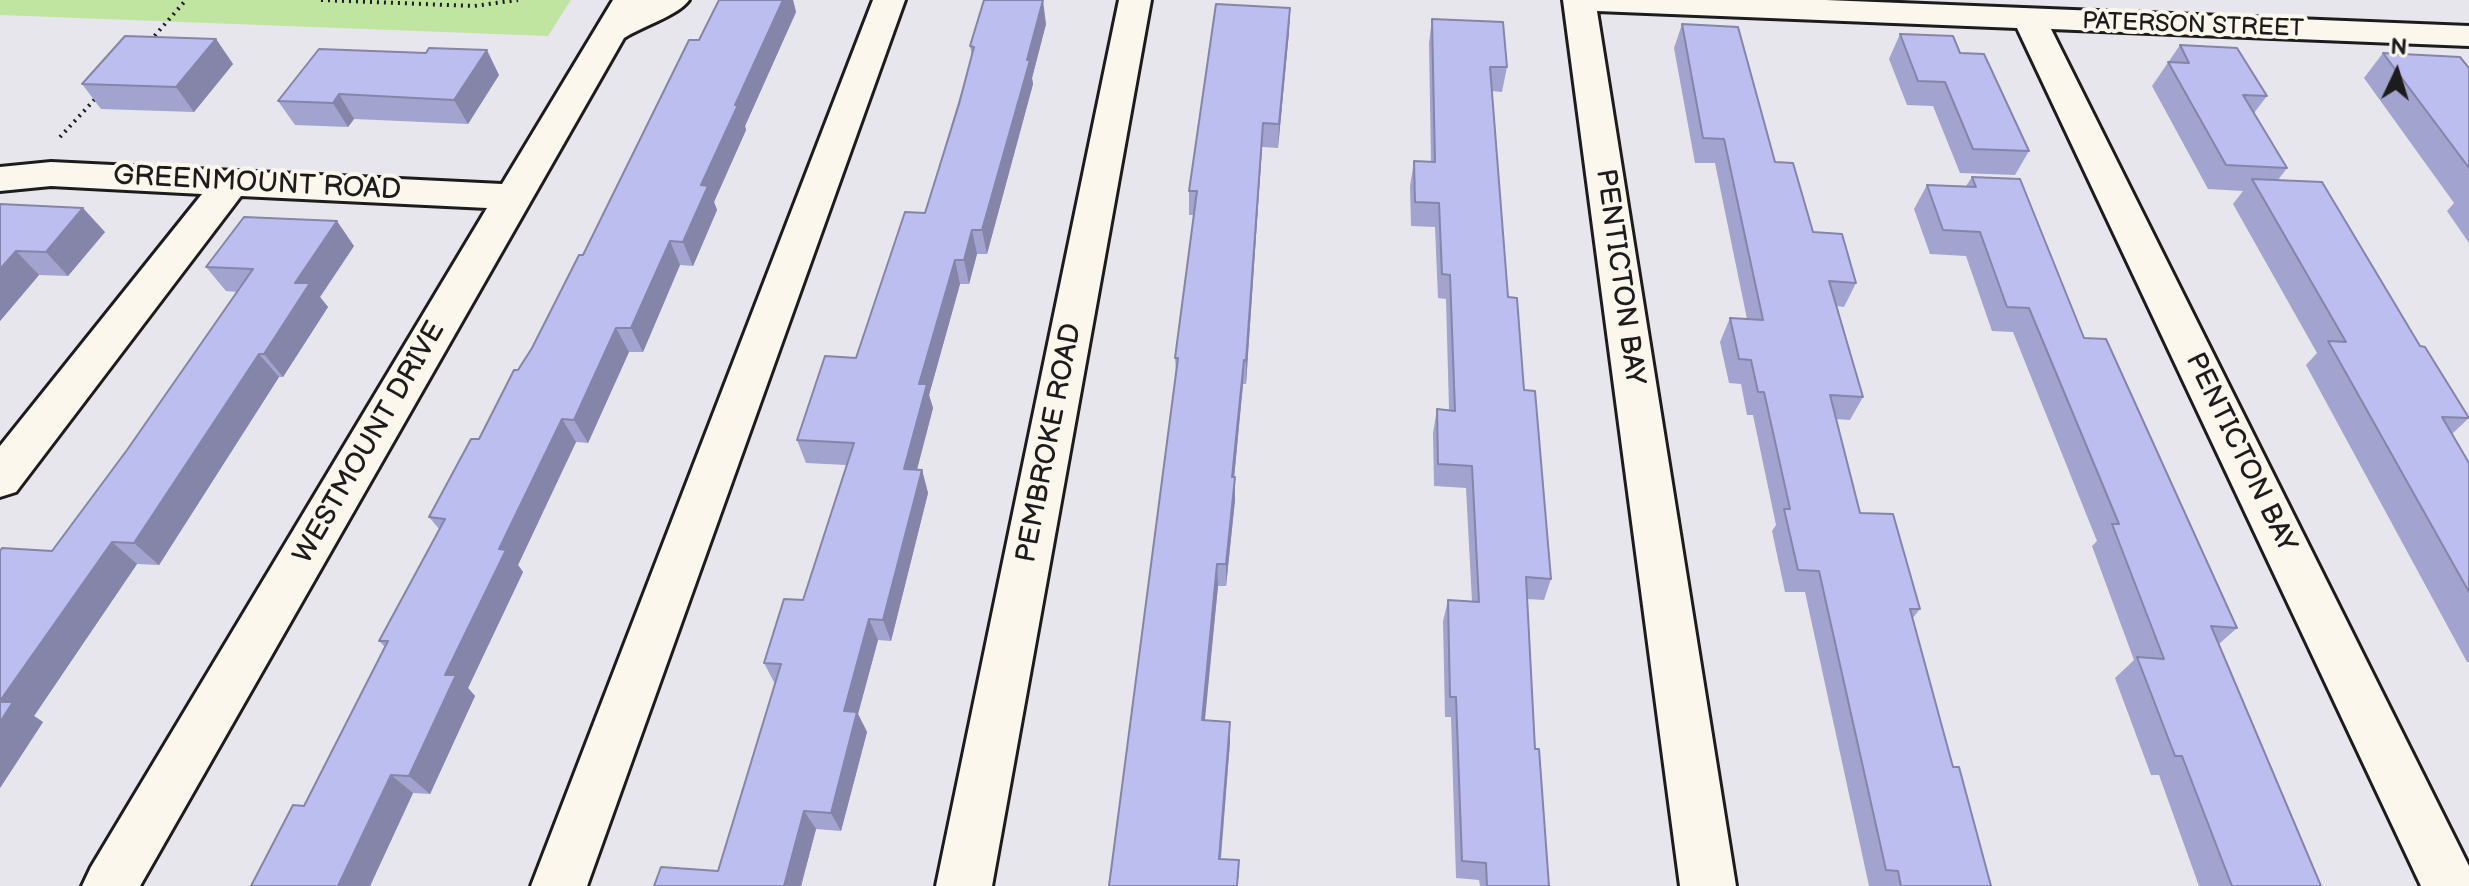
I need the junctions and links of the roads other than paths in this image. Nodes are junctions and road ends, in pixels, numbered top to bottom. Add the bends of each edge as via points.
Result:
1 (673, 0) edge
2 (889, 0) edge
3 (1135, 0) edge
4 (1580, 0) edge
5 (619, 16) edge
6 (2030, 20) junction
7 (2469, 36) edge
8 (14, 177) edge
9 (231, 183) junction
10 (514, 197) junction
11 (0, 479) edge
12 (110, 886) edge
13 (559, 886) edge
14 (964, 886) edge
15 (1708, 886) edge
16 (2450, 886) edge

1 - 5 street via 632,18
2 - 13 street
3 - 14 street, PEMBROKE ROAD
4 - 6 street, PATERSON STREET
4 - 15 street, PENTICTON BAY
5 - 10 street, WESTMOUNT DRIVE
6 - 7 street, PATERSON STREET
6 - 16 street, PENTICTON BAY
8 - 9 street, GREENMOUNT ROAD
9 - 10 street, GREENMOUNT ROAD
9 - 11 street
10 - 12 street, WESTMOUNT DRIVE

